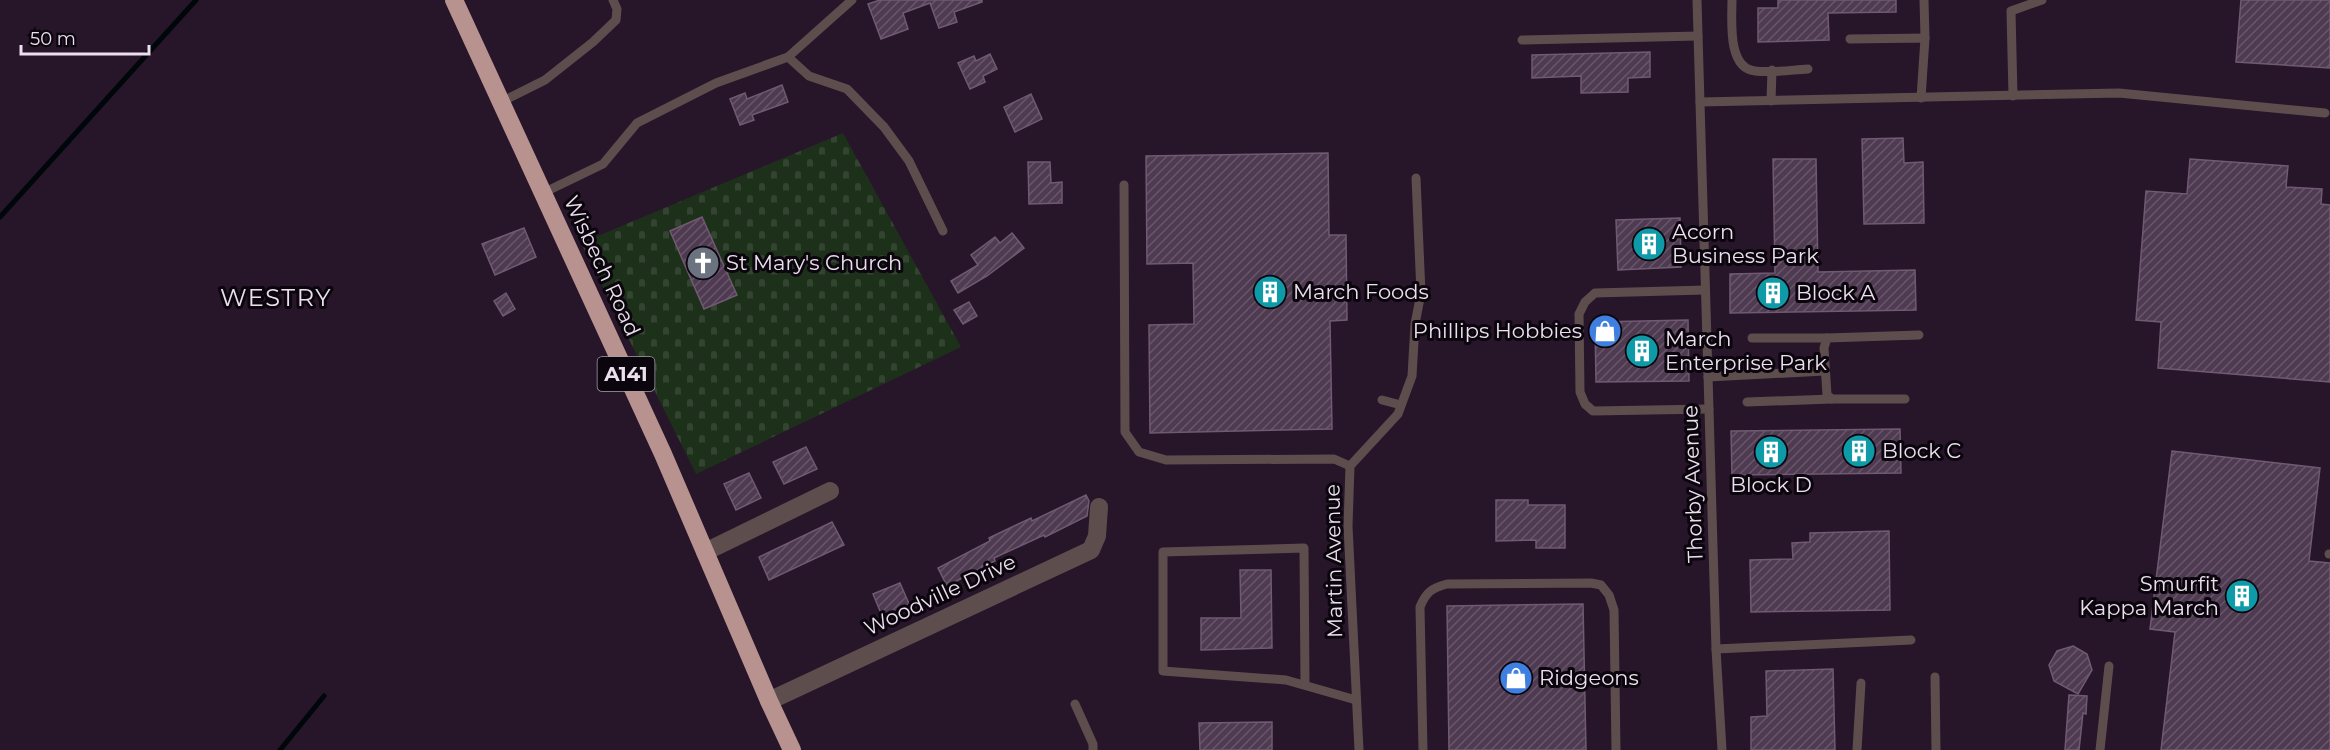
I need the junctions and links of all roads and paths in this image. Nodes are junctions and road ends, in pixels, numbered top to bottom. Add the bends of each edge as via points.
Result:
1 (454, 0) edge
2 (613, 0) edge
3 (852, 0) edge
4 (1697, 0) edge
5 (1732, 0) edge
6 (1924, 0) edge
7 (2042, 0) edge
8 (1698, 36) junction
9 (1925, 38) junction
10 (1850, 39) dead end
11 (1522, 40) dead end
12 (788, 57) junction
13 (1808, 69) dead end
14 (1772, 70) junction
15 (2013, 96) junction
16 (1921, 98) junction
17 (1772, 101) junction
18 (501, 102) junction
19 (1700, 102) junction
20 (2325, 113) dead end
21 (1416, 178) dead end
22 (1124, 186) dead end
23 (543, 193) junction
24 (943, 231) dead end
25 (1705, 290) junction
26 (1919, 335) dead end
27 (1752, 338) dead end
28 (1827, 338) junction
29 (1825, 371) junction
30 (1708, 377) junction
31 (1832, 399) junction
32 (1905, 399) dead end
33 (1382, 400) dead end
34 (1747, 402) dead end
35 (1401, 405) junction
36 (1709, 409) junction
37 (1350, 466) junction
38 (830, 491) dead end
39 (1098, 507) dead end
40 (705, 552) junction
41 (1911, 640) dead end
42 (1716, 649) junction
43 (2109, 666) dead end
44 (1935, 677) dead end
45 (1861, 683) dead end
46 (1305, 685) junction
47 (1356, 700) junction
48 (769, 701) junction
49 (1075, 704) dead end
50 (792, 750) edge
51 (1093, 750) edge
52 (1359, 750) edge
53 (1423, 750) edge
54 (1616, 750) edge
55 (1722, 750) edge
56 (1857, 750) edge
57 (1936, 750) edge
58 (2100, 750) edge

1 - 18 highway, Wisbech Road / A141
2 - 18 lane via 616,20 592,42 545,80
3 - 12 lane
4 - 8 lane, Thorby Avenue
5 - 14 lane via 1732,42 1739,62 1752,71
6 - 9 lane
7 - 15 lane via 2011,10
8 - 11 lane
8 - 19 lane, Thorby Avenue
9 - 10 lane
9 - 16 lane
12 - 23 lane via 716,83 637,123 603,164
12 - 24 lane via 809,76 847,90 884,127 909,161
13 - 14 lane
14 - 17 lane
15 - 16 lane
15 - 20 lane via 2119,93
16 - 17 lane
17 - 19 lane
18 - 23 highway, Wisbech Road / A141
19 - 25 lane, Thorby Avenue
21 - 35 lane, Martin Avenue via 1421,293 1413,376
22 - 37 lane via 1125,432 1139,453 1166,460 1334,459
23 - 40 highway, Wisbech Road / A141
25 - 30 lane, Thorby Avenue
25 - 36 lane via 1594,293 1579,314 1580,392 1593,411
26 - 28 lane
27 - 28 lane
28 - 29 lane
29 - 30 lane
29 - 31 lane via 1827,395
30 - 36 lane, Thorby Avenue
31 - 32 lane
31 - 34 lane
33 - 35 lane
35 - 37 lane, Martin Avenue via 1398,414
36 - 42 lane, Thorby Avenue
37 - 47 lane, Martin Avenue via 1348,526
38 - 40 street
39 - 48 street, Woodville Drive via 1097,536 1091,550
40 - 48 highway, Wisbech Road / A141
41 - 42 lane
42 - 55 lane, Thorby Avenue
43 - 58 lane
44 - 57 lane
45 - 56 lane
46 - 46 lane via 1286,680 1163,671 1163,552 1304,548
46 - 47 lane
47 - 52 lane, Martin Avenue
48 - 50 highway, Wisbech Road / A141
49 - 51 lane via 1094,744
53 - 54 lane via 1420,607 1425,594 1447,584 1591,583 1601,585 1610,595 1614,610

